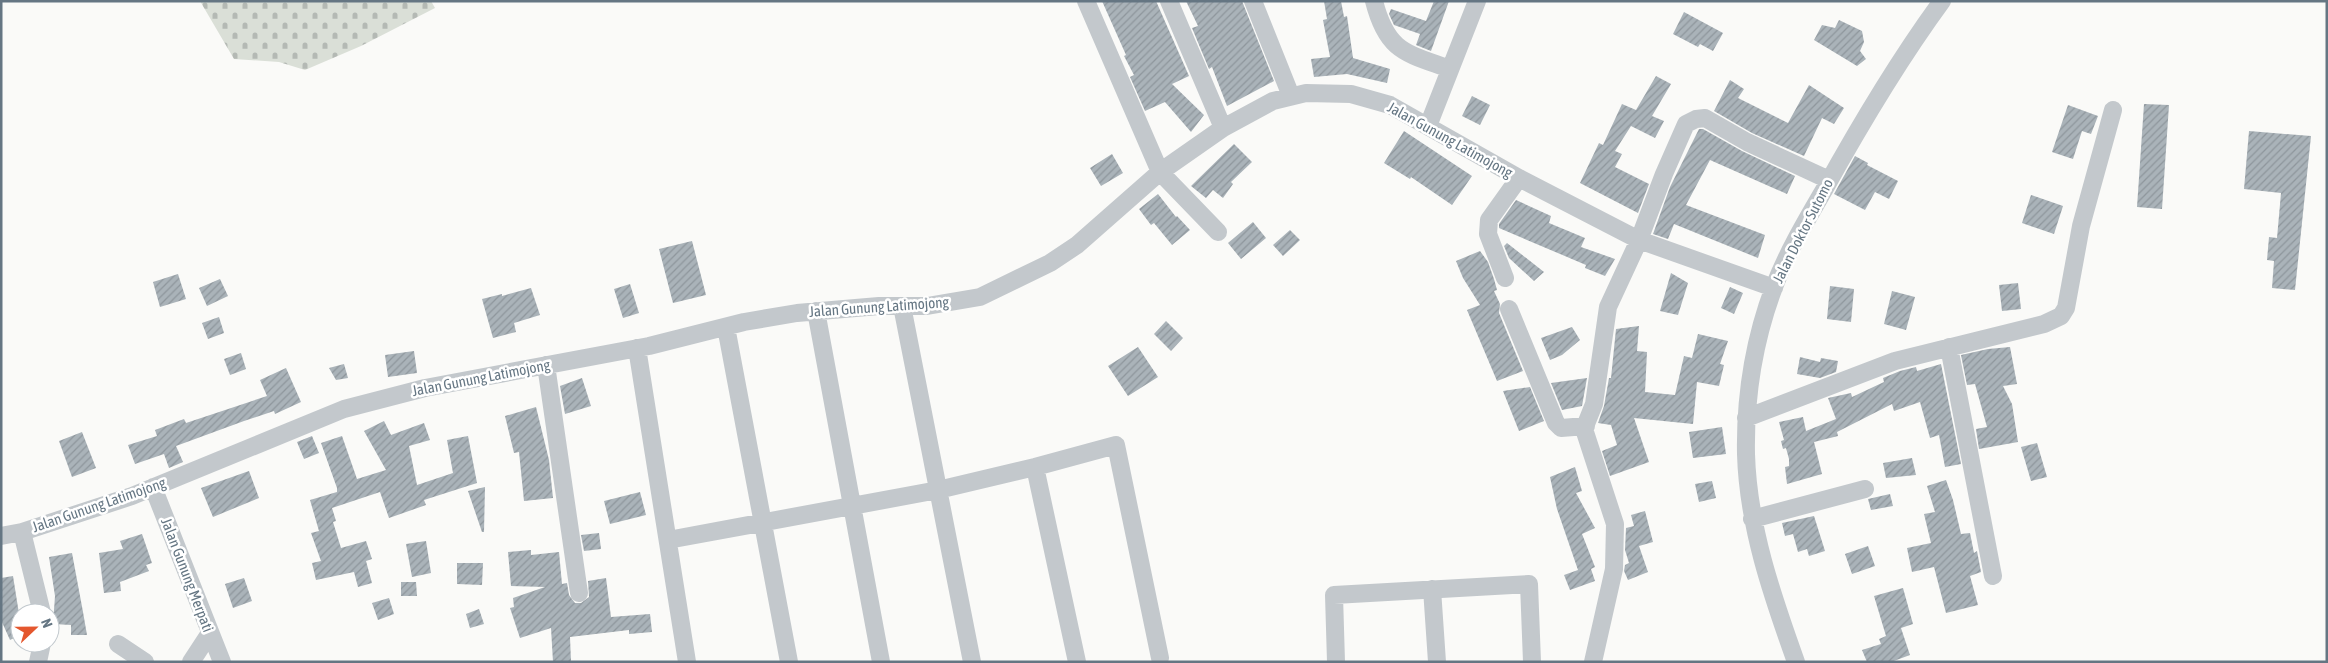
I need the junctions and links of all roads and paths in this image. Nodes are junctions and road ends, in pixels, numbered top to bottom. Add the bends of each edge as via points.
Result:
1 (1086, 1) edge
2 (1169, 1) edge
3 (1253, 1) edge
4 (1477, 1) edge
5 (1942, 1) edge
6 (1378, 6) edge
7 (1450, 69) junction
8 (1291, 96) junction
9 (2113, 110) dead end
10 (1428, 126) junction
11 (1222, 128) junction
12 (1160, 172) junction
13 (1519, 178) junction
14 (1829, 180) junction
15 (1218, 232) dead end
16 (1639, 240) junction
17 (1505, 278) dead end
18 (1774, 288) junction
19 (902, 306) junction
20 (1509, 310) dead end
21 (816, 311) junction
22 (726, 327) junction
23 (637, 348) junction
24 (1948, 348) junction
25 (546, 364) junction
26 (1746, 418) junction
27 (1586, 426) junction
28 (1035, 468) junction
29 (153, 487) junction
30 (1866, 489) dead end
31 (938, 490) junction
32 (853, 504) junction
33 (1752, 519) junction
34 (763, 520) junction
35 (22, 532) junction
36 (1, 536) edge
37 (668, 540) junction
38 (1993, 576) dead end
39 (1432, 589) junction
40 (579, 593) dead end
41 (40, 603) edge
42 (210, 633) junction
43 (118, 644) dead end
44 (1160, 658) dead end
45 (145, 662) edge
46 (191, 662) edge
47 (222, 662) edge
48 (687, 662) edge
49 (789, 662) edge
50 (881, 662) edge
51 (972, 662) edge
52 (1077, 662) edge
53 (1336, 662) edge
54 (1437, 662) edge
55 (1532, 662) edge
56 (1594, 662) edge
57 (1796, 662) edge

1 - 12 street
2 - 11 street
3 - 8 street
4 - 7 street
5 - 14 street, Jalan Doktor Sutomo via 1908,50
6 - 7 street via 1383,30 1397,47
7 - 10 street
8 - 10 street, Jalan Gunung Latimojong via 1319,92 1370,98
8 - 11 street, Jalan Gunung Latimojong via 1255,109
9 - 24 street via 2081,226 2066,308 2061,316 2044,324
10 - 13 street, Jalan Gunung Latimojong
11 - 12 street, Jalan Gunung Latimojong
12 - 15 street
12 - 19 street, Jalan Gunung Latimojong via 1077,244 1050,263 980,297 927,306
13 - 16 street, Jalan Gunung Latimojong
13 - 17 street via 1489,220 1488,234
14 - 16 street via 1747,142 1705,118 1696,119 1686,124
14 - 18 street, Jalan Doktor Sutomo
16 - 18 street, Jalan Gunung Latimojong
16 - 27 street via 1608,307 1594,404
18 - 26 street, Jalan Doktor Sutomo via 1752,371
19 - 21 street, Jalan Gunung Latimojong
19 - 31 street
20 - 27 street via 1556,423 1561,428
21 - 22 street, Jalan Gunung Latimojong
21 - 32 street
22 - 23 street, Jalan Gunung Latimojong
22 - 34 street
23 - 25 street, Jalan Gunung Latimojong
23 - 37 street
24 - 26 street via 1895,361
24 - 38 street
25 - 29 street, Jalan Gunung Latimojong via 344,408
25 - 40 street
26 - 33 street, Jalan Doktor Sutomo
27 - 56 street via 1584,435 1615,524 1614,570
28 - 31 street
28 - 44 street via 1116,445
28 - 52 street
29 - 35 street, Jalan Gunung Latimojong via 123,500
29 - 42 street, Jalan Gunung Merpati
30 - 33 street
31 - 32 street
31 - 51 street
32 - 34 street
32 - 50 street
33 - 57 street, Jalan Doktor Sutomo via 1776,606
34 - 37 street
34 - 49 street
35 - 36 street, Jalan Gunung Latimojong
35 - 41 street
37 - 48 street
39 - 53 street via 1334,595
39 - 54 street
39 - 55 street via 1529,584
42 - 46 street
42 - 47 street, Jalan Gunung Merpati
43 - 45 street

